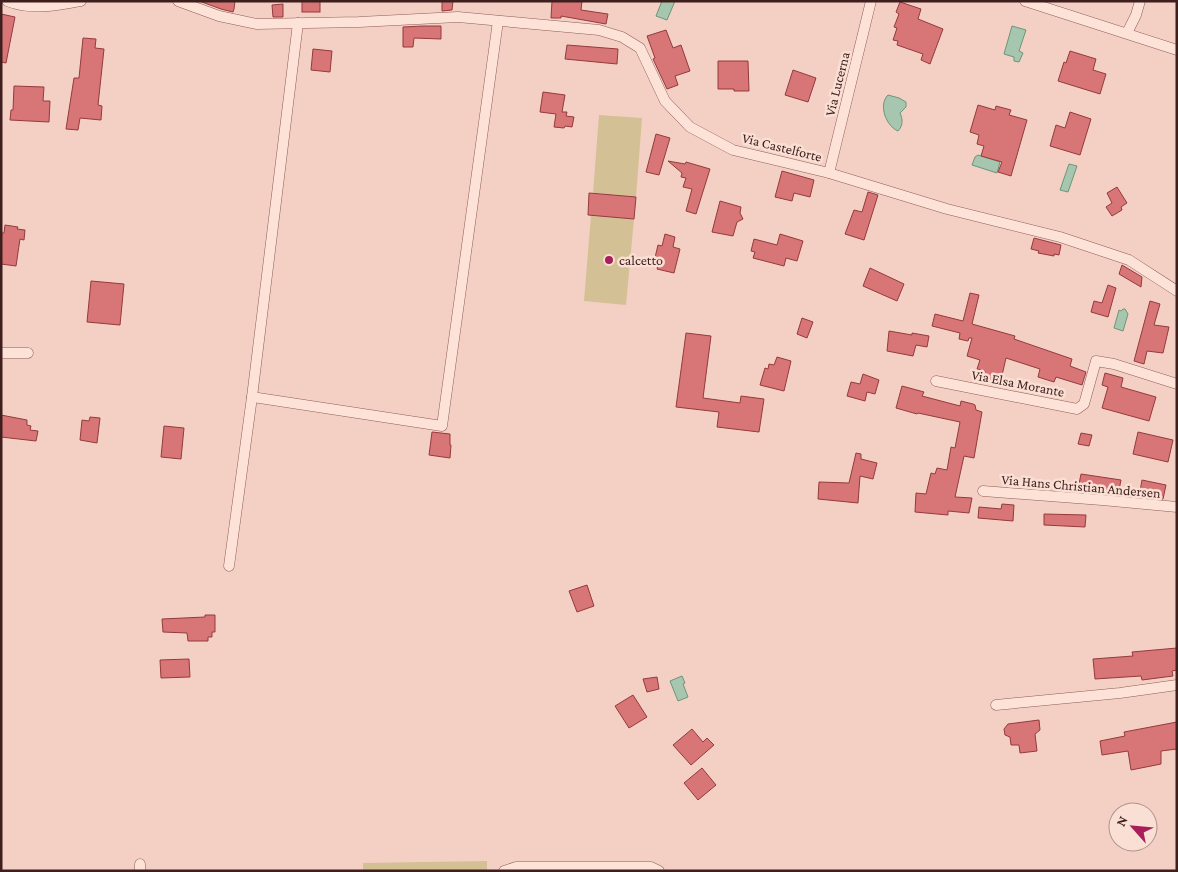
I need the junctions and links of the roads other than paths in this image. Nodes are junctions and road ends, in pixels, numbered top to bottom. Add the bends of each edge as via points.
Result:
1 (7, 1) edge
2 (82, 1) edge
3 (178, 1) edge
4 (871, 1) edge
5 (1025, 1) edge
6 (1140, 1) edge
7 (498, 21) junction
8 (298, 23) junction
9 (1127, 33) junction
10 (1177, 50) edge
11 (829, 173) junction
12 (1177, 291) edge
13 (1, 353) edge
14 (28, 353) dead end
15 (936, 381) dead end
16 (1177, 384) edge
17 (252, 398) junction
18 (983, 491) dead end
19 (1177, 507) edge
20 (230, 566) dead end
21 (1177, 685) edge
22 (996, 705) dead end
23 (504, 871) edge
24 (659, 871) edge

1 - 2 street via 34,8
3 - 8 street, Via Castelforte via 219,16 257,24
4 - 11 street, Via Lucerna
5 - 9 street
6 - 9 street
7 - 8 street, Via Castelforte via 458,17
7 - 11 street, Via Castelforte via 599,30 622,37 640,48 665,101 690,127 733,150
7 - 17 street via 442,426
8 - 17 street
9 - 10 street
11 - 12 street, Via Castelforte via 947,209 1060,237 1129,260
13 - 14 street
15 - 16 street, Via Elsa Morante via 1077,409 1084,404 1096,361
17 - 20 street
18 - 19 street, Via Hans Christian Andersen
21 - 22 street
23 - 24 street via 516,867 651,867

